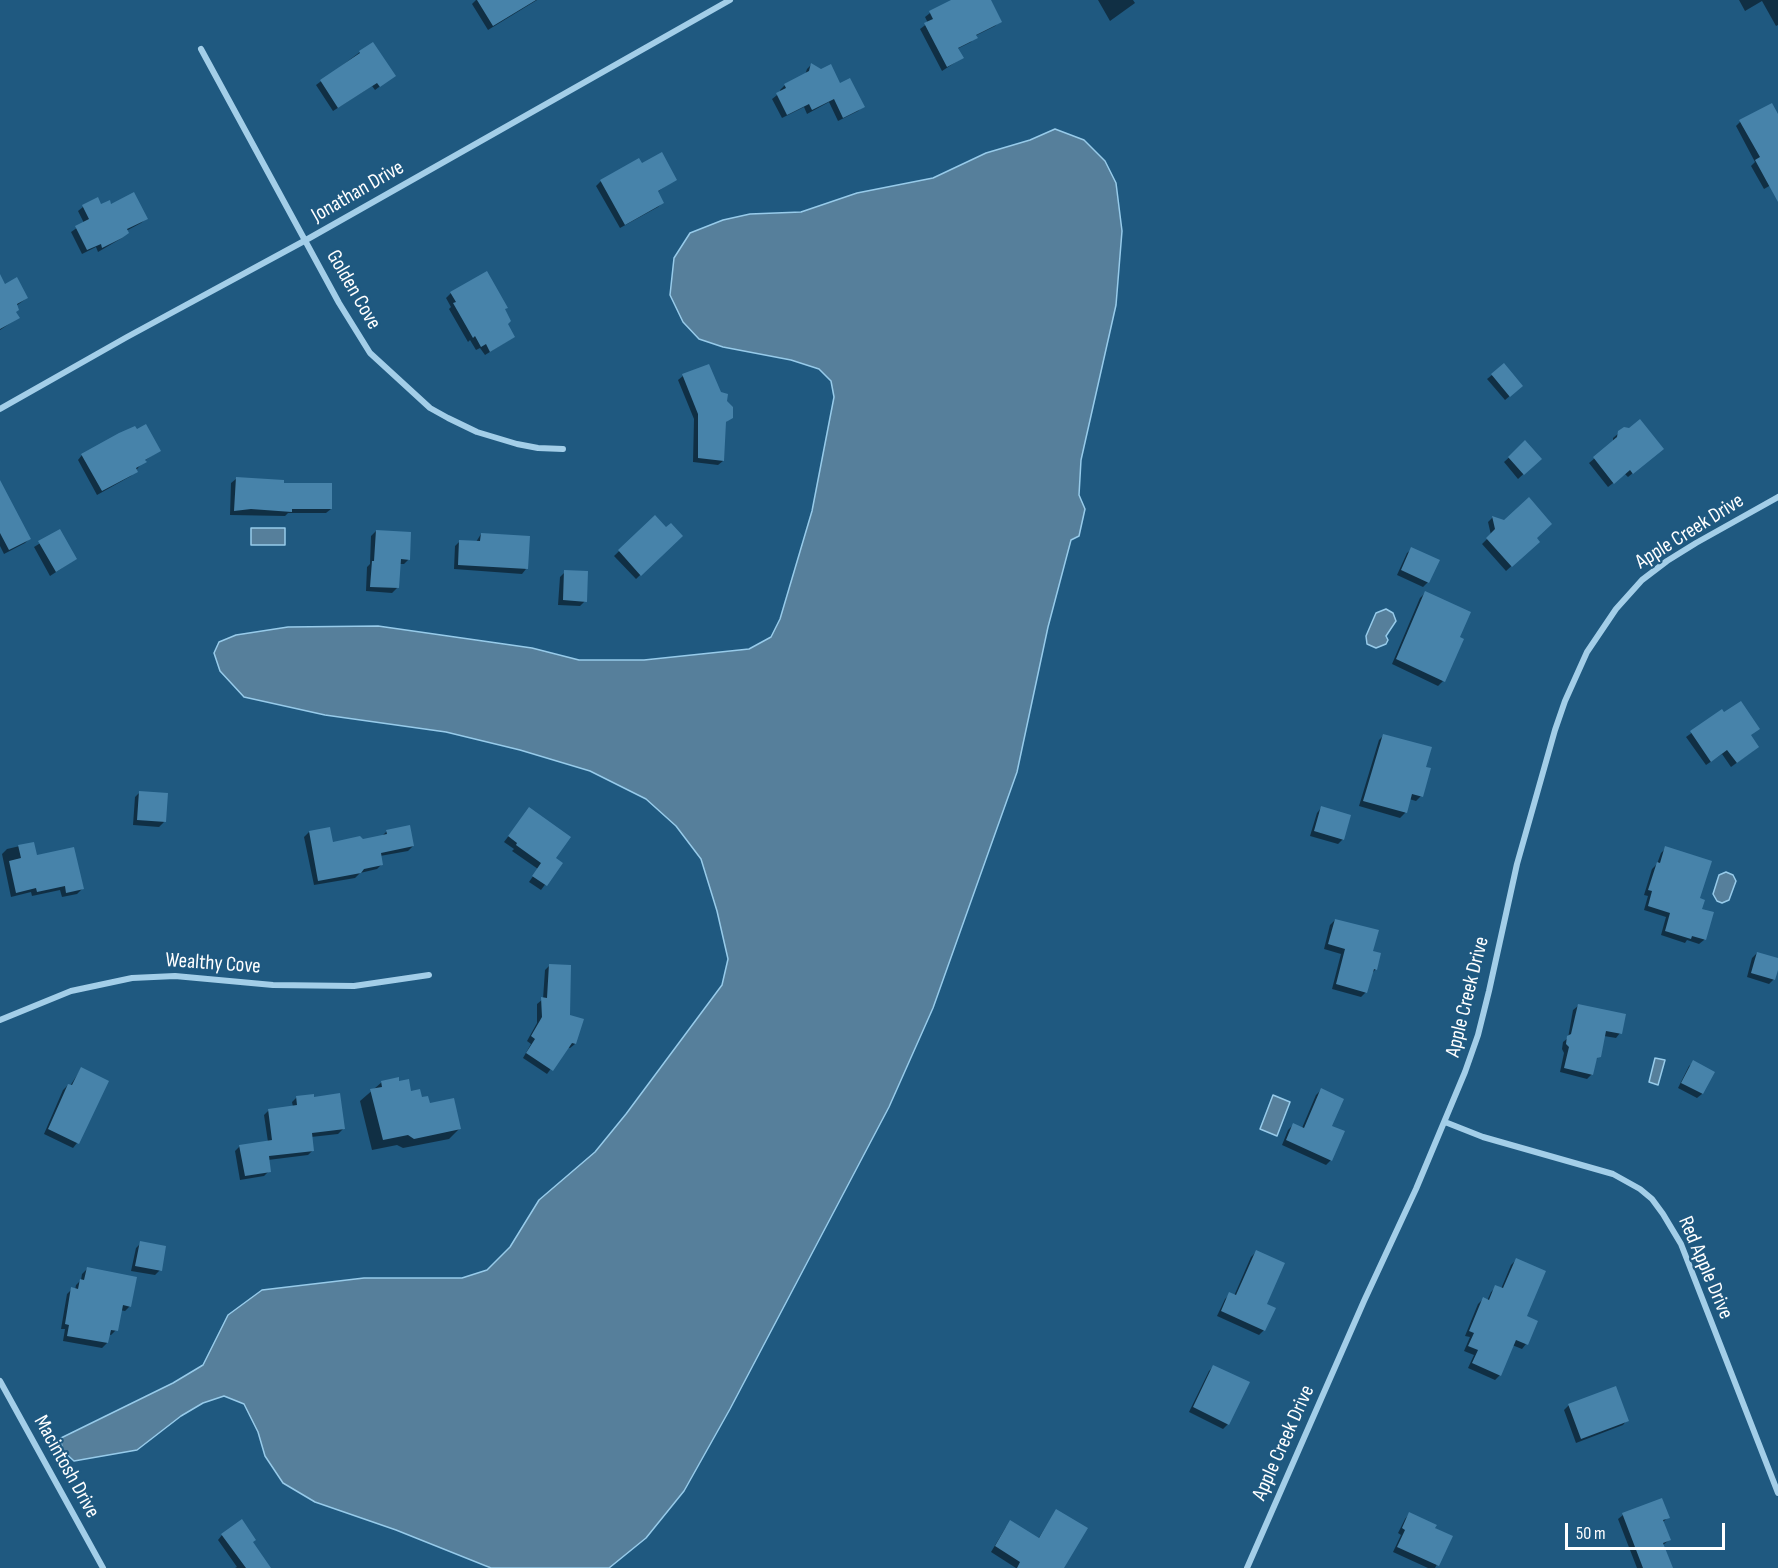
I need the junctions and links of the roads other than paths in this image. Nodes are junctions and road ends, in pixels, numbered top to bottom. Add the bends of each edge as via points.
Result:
1 (730, 0) edge
2 (201, 50) dead end
3 (306, 240) junction
4 (0, 410) edge
5 (563, 449) dead end
6 (1778, 497) edge
7 (429, 975) dead end
8 (0, 1020) edge
9 (1445, 1122) junction
10 (0, 1381) edge
11 (1778, 1493) edge
12 (102, 1568) edge
13 (1247, 1568) edge

1 - 3 street, Jonathan Drive
2 - 3 street, Golden Cove
3 - 4 street, Jonathan Drive
3 - 5 street, Golden Cove via 370,352 430,408 485,434 534,447
6 - 9 street, Apple Creek Drive via 1696,543 1642,580 1616,609 1587,652 1555,730 1517,864 1478,1035
7 - 8 street, Wealthy Cove via 354,986 273,985 175,976 132,978 71,991
9 - 11 street, Red Apple Drive via 1483,1137 1613,1174 1652,1199 1681,1244
9 - 13 street, Apple Creek Drive
10 - 12 street, Macintosh Drive

